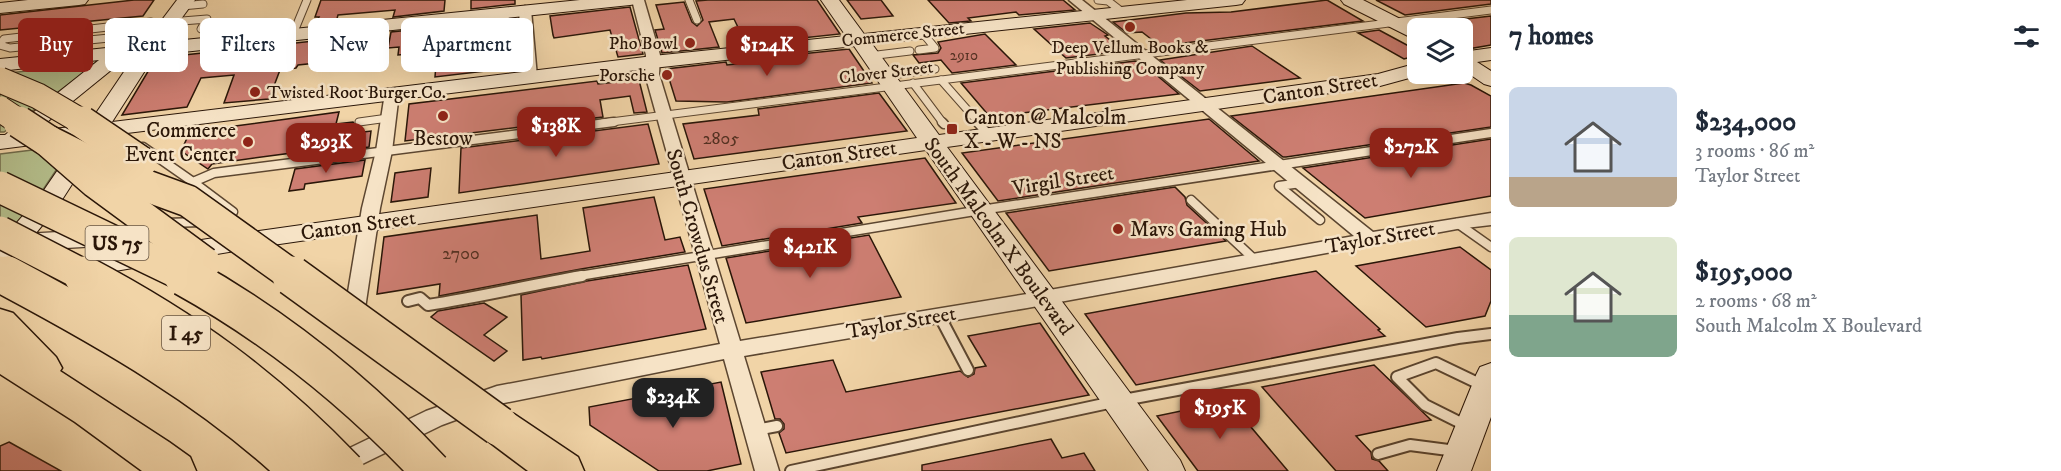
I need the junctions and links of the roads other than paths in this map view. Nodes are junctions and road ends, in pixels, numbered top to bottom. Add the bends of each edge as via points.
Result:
1 (79, 0) edge
2 (307, 0) edge
3 (630, 0) edge
4 (638, 0) edge
5 (689, 0) edge
6 (830, 0) edge
7 (1075, 0) edge
8 (1236, 0) edge
9 (1350, 0) edge
10 (56, 1) edge
11 (205, 2) edge
12 (183, 4) edge
13 (1095, 7) edge
14 (0, 8) edge
15 (525, 10) junction
16 (1491, 10) edge
17 (158, 18) edge
18 (173, 18) edge
19 (697, 20) dead end
20 (1393, 23) junction
21 (296, 27) joint
22 (105, 29) edge
23 (1407, 30) edge
24 (0, 44) edge
25 (18, 47) edge
26 (910, 51) dead end
27 (1143, 54) junction
28 (1491, 54) edge
29 (1473, 57) edge
30 (653, 62) junction
31 (18, 63) edge
32 (0, 65) edge
33 (105, 65) edge
34 (1473, 67) edge
35 (883, 68) junction
36 (935, 69) dead end
37 (135, 72) edge
38 (1407, 72) edge
39 (530, 77) junction
40 (0, 80) edge
41 (941, 80) junction
42 (1491, 80) edge
43 (392, 93) junction
44 (69, 94) junction
45 (1205, 105) junction
46 (0, 109) edge
47 (664, 115) junction
48 (388, 118) junction
49 (172, 120) junction
50 (359, 122) dead end
51 (98, 130) junction
52 (938, 133) junction
53 (1491, 133) edge
54 (989, 135) junction
55 (48, 141) junction
56 (3, 144) edge
57 (384, 150) junction
58 (75, 163) junction
59 (1279, 165) junction
60 (682, 177) junction
61 (1300, 183) junction
62 (0, 187) edge
63 (191, 192) junction
64 (94, 196) dead end
65 (105, 200) dead end
66 (1191, 200) dead end
67 (49, 201) junction
68 (981, 210) junction
69 (1337, 212) junction
70 (1491, 219) edge
71 (369, 223) junction
72 (1457, 223) junction
73 (117, 237) junction
74 (259, 239) junction
75 (1370, 239) junction
76 (1491, 247) edge
77 (2, 254) edge
78 (704, 256) junction
79 (1255, 260) junction
80 (71, 269) junction
81 (0, 296) edge
82 (1043, 298) junction
83 (408, 301) dead end
84 (233, 304) junction
85 (939, 315) junction
86 (0, 323) edge
87 (1491, 334) edge
88 (731, 351) junction
89 (0, 355) edge
90 (968, 369) dead end
91 (68, 395) junction
92 (1118, 401) junction
93 (457, 408) junction
94 (1476, 418) edge
95 (499, 426) junction
96 (777, 426) dead end
97 (754, 431) junction
98 (1378, 454) dead end
99 (174, 471) edge
100 (299, 471) edge
101 (325, 471) edge
102 (345, 471) edge
103 (431, 471) edge
104 (549, 471) edge
105 (562, 471) edge
106 (767, 471) edge
107 (791, 471) edge
108 (1168, 471) edge

1 - 10 main road
2 - 21 lane
3 - 15 main road
4 - 30 street, South Crowdus Street
5 - 19 lane
6 - 35 main road, South Malcolm X Boulevard
7 - 13 street
8 - 13 main road, Commerce Street via 1121,10
9 - 20 main road
10 - 14 main road
11 - 12 lane
11 - 12 lane
12 - 17 main road
12 - 18 main road
13 - 27 street
13 - 35 main road, Commerce Street via 920,41
15 - 21 main road
15 - 39 street
16 - 20 lane, Clover Street
20 - 23 main road
20 - 27 lane, Clover Street
22 - 24 lane via 4,39
24 - 25 lane
26 - 35 lane
27 - 41 lane, Clover Street
27 - 45 street
28 - 29 main road
30 - 35 main road, Commerce Street
30 - 39 main road, Commerce Street
30 - 47 street, South Crowdus Street via 652,74
31 - 32 main road
32 - 44 main road via 77,68 86,76
33 - 44 main road
34 - 42 main road
35 - 36 lane
35 - 41 lane, Clover Street
35 - 47 lane, Clover Street
35 - 52 main road, South Malcolm X Boulevard
37 - 51 main road
38 - 45 main road, Canton Street via 1380,80
39 - 43 main road, Commerce Street
40 - 63 highway, bridge via 67,111
41 - 54 lane
43 - 48 street
43 - 49 main road, Commerce Street
44 - 56 main road
45 - 54 main road, Canton Street
45 - 59 street
46 - 55 highway, bridge
47 - 57 lane, Clover Street
47 - 60 street, South Crowdus Street
48 - 50 lane
48 - 57 street
49 - 51 main road, Commerce Street
49 - 58 main road
51 - 56 main road, Commerce Street
51 - 58 main road
52 - 54 main road, Canton Street
52 - 60 main road, Canton Street
52 - 68 main road, South Malcolm X Boulevard
53 - 59 lane, Virgil Street
55 - 63 highway, bridge via 114,174
55 - 84 highway, bridge via 94,182 205,262
57 - 63 lane, Clover Street via 214,173
57 - 71 street
58 - 67 main road
59 - 61 street
59 - 68 lane, Virgil Street
60 - 71 main road, Canton Street
60 - 78 street, South Crowdus Street
61 - 69 street
61 - 69 lane via 1279,186 1318,218
62 - 84 highway, US 75, bridge
63 - 64 lane via 144,146 112,160 100,173
63 - 65 lane via 233,212 210,222 158,223
63 - 95 highway, bridge
66 - 79 lane
67 - 73 main road via 51,216 59,224 76,232
67 - 77 main road
68 - 78 lane, Virgil Street
68 - 82 main road, South Malcolm X Boulevard
69 - 75 street
70 - 72 street, Taylor Street
71 - 74 main road, Canton Street
71 - 93 street via 352,327 359,338
72 - 75 street, Taylor Street
72 - 76 lane
73 - 74 main road, Canton Street via 197,234
73 - 77 main road, Canton Street
74 - 80 main road, Canton Street
75 - 79 street, Taylor Street
77 - 80 main road, Canton Street
77 - 100 highway, bridge via 48,298 231,411
77 - 102 highway, I 45, bridge via 147,310 216,354 284,409
78 - 83 lane, Virgil Street via 428,306 420,298
78 - 88 street, South Crowdus Street
79 - 82 street, Taylor Street
80 - 81 main road
82 - 85 street, Taylor Street
82 - 92 main road, South Malcolm X Boulevard
84 - 103 highway, US 75, bridge via 330,373
85 - 88 street, Taylor Street
85 - 90 lane
86 - 91 highway
87 - 92 lane
88 - 93 street, Taylor Street via 497,395
88 - 97 street, South Crowdus Street
89 - 91 highway
91 - 99 highway
92 - 107 lane
92 - 108 main road, South Malcolm X Boulevard
93 - 101 street, Taylor Street
94 - 94 lane via 1436,363 1397,377 1425,405
94 - 98 lane
95 - 104 highway
95 - 105 highway
96 - 97 lane
97 - 106 street, South Crowdus Street

